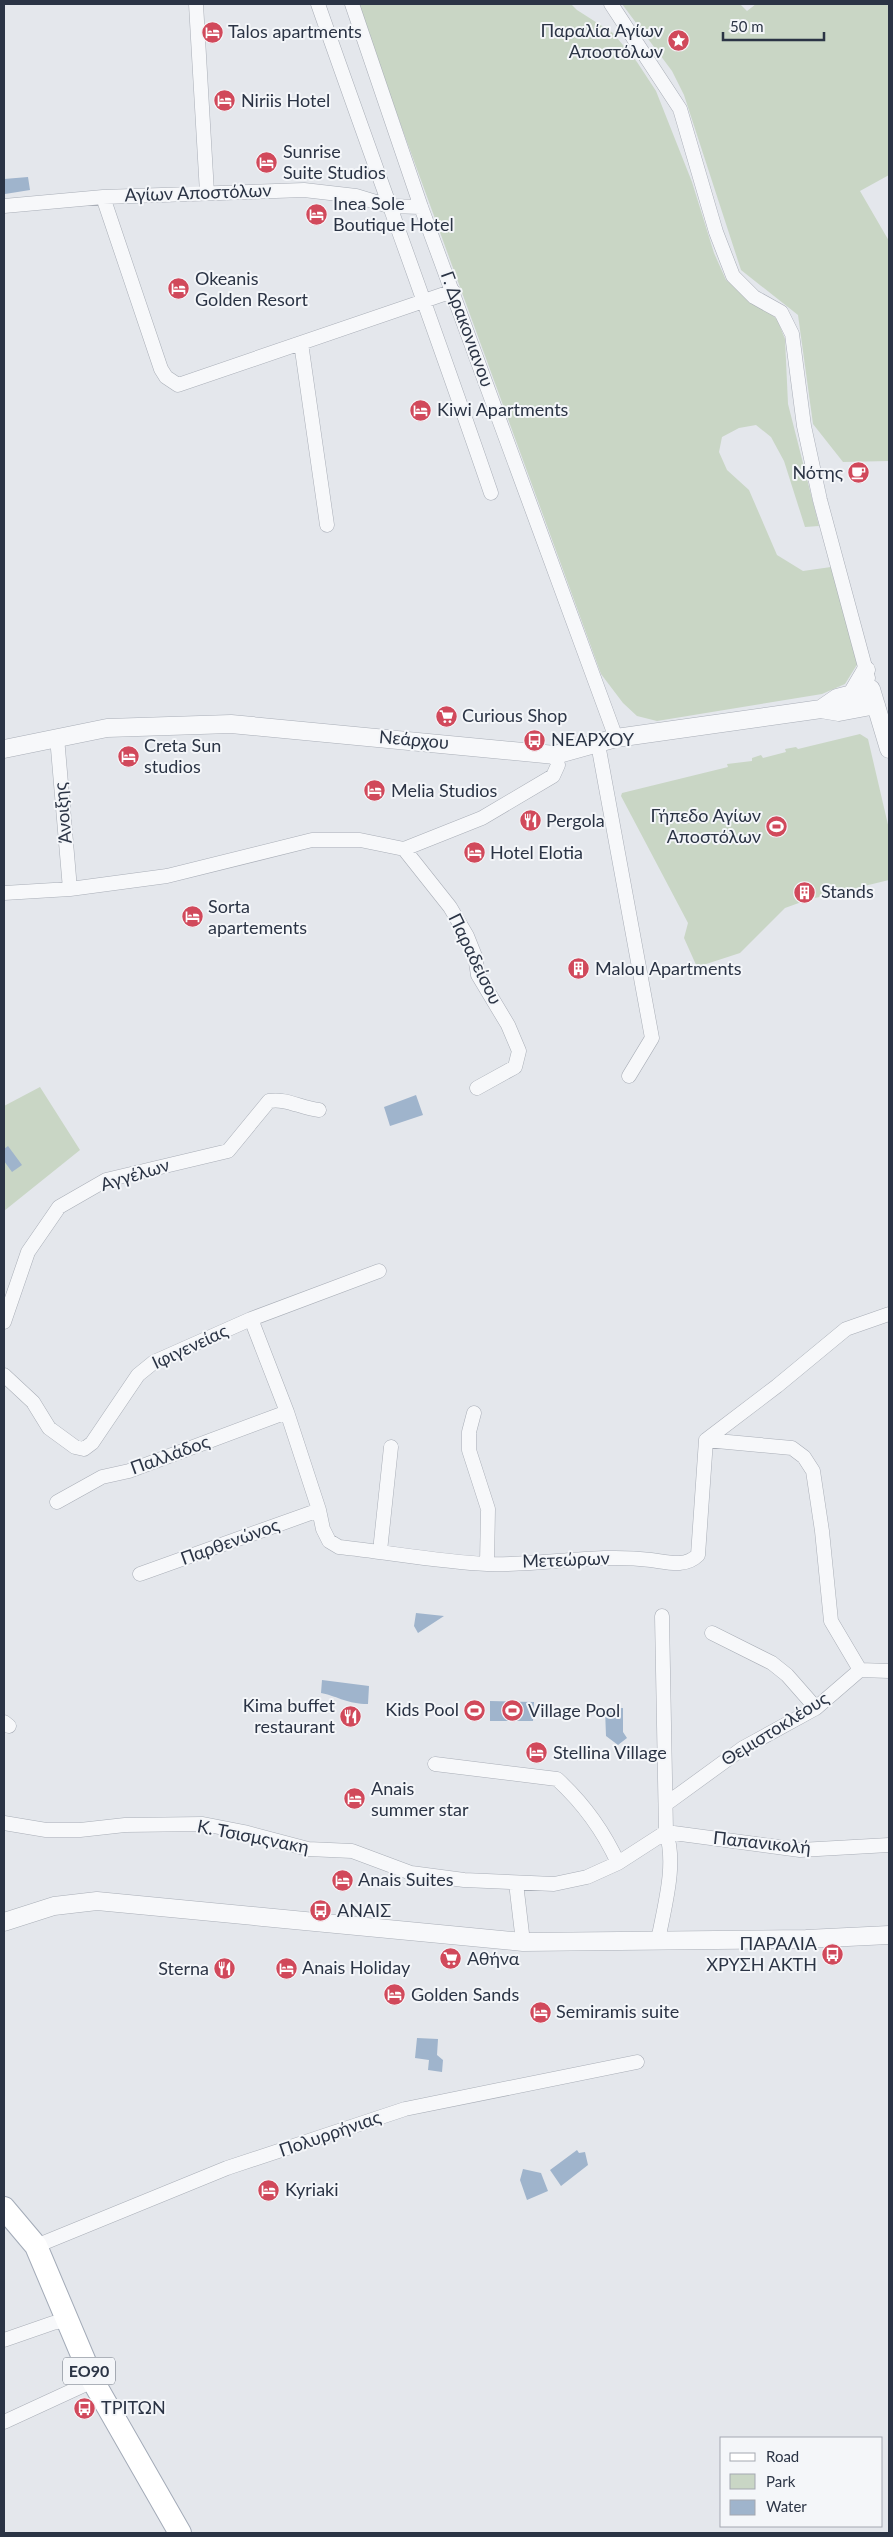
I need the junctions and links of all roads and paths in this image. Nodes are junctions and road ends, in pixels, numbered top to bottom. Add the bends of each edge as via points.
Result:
1 (196, 4) edge
2 (318, 4) edge
3 (352, 4) edge
4 (611, 4) edge
5 (206, 194) junction
6 (103, 197) junction
7 (4, 206) edge
8 (389, 206) junction
9 (421, 207) junction
10 (454, 291) junction
11 (425, 299) junction
12 (301, 343) junction
13 (491, 493) dead end
14 (327, 525) dead end
15 (866, 670) junction
16 (873, 697) junction
17 (856, 701) junction
18 (882, 725) junction
19 (57, 737) junction
20 (616, 738) junction
21 (598, 744) junction
22 (4, 749) edge
23 (889, 749) edge
24 (555, 754) junction
25 (404, 849) junction
26 (70, 889) junction
27 (4, 893) edge
28 (630, 1076) dead end
29 (477, 1088) dead end
30 (319, 1110) dead end
31 (379, 1271) dead end
32 (889, 1314) edge
33 (251, 1320) junction
34 (4, 1322) edge
35 (4, 1375) edge
36 (287, 1412) junction
37 (474, 1413) dead end
38 (706, 1440) junction
39 (391, 1446) dead end
40 (57, 1502) dead end
41 (319, 1510) junction
42 (380, 1551) junction
43 (487, 1564) junction
44 (140, 1574) dead end
45 (662, 1616) dead end
46 (712, 1633) dead end
47 (860, 1670) junction
48 (889, 1671) edge
49 (816, 1708) junction
50 (435, 1764) dead end
51 (666, 1804) junction
52 (4, 1823) edge
53 (666, 1832) junction
54 (889, 1845) edge
55 (618, 1864) junction
56 (516, 1884) junction
57 (4, 1922) edge
58 (889, 1935) edge
59 (658, 1941) junction
60 (523, 1942) junction
61 (637, 2062) dead end
62 (4, 2208) edge
63 (36, 2246) junction
64 (68, 2320) junction
65 (4, 2340) edge
66 (93, 2380) junction
67 (4, 2422) edge
68 (180, 2533) edge

1 - 5 street
2 - 8 street
3 - 9 street, Γ. Δρακονιανου
4 - 15 street via 680,108 716,232 733,276 754,296 781,312 792,334 804,426 820,500
5 - 6 street, Αγίων Αποστόλων
5 - 8 street, Αγίων Αποστόλων via 304,190 356,196
6 - 7 street, Αγίων Αποστόλων
6 - 12 street via 161,369 172,382 185,384
8 - 9 street, Αγίων Αποστόλων
8 - 11 street
9 - 10 street, Γ. Δρακονιανου
10 - 11 street
10 - 20 street, Γ. Δρακονιανου
11 - 12 street
11 - 13 street
12 - 14 street
15 - 16 street
15 - 17 street
16 - 17 street, Νεάρχου
16 - 18 street
17 - 18 street
17 - 20 street, Νεάρχου via 839,712 821,709
18 - 23 street
19 - 22 street, Νεάρχου
19 - 24 street, Νεάρχου via 107,728 231,724
19 - 26 street, Άνοιξης
20 - 21 street, Νεάρχου
21 - 24 street, Νεάρχου
21 - 28 street via 652,1038
24 - 25 street via 558,765 553,776 482,818
25 - 26 street via 360,840 312,840 167,876
25 - 29 street, Παραδείσου via 463,928 475,956 478,975 508,1024 519,1050 515,1067
26 - 27 street
30 - 34 street, Αγγέλων via 281,1099 269,1101 228,1150 106,1180 59,1207 28,1252
31 - 33 street, Ιφιγενείας
32 - 38 street via 846,1329
33 - 35 street, Ιφιγενείας via 154,1362 138,1375 92,1443 84,1448 75,1447 49,1428 33,1402
33 - 36 street, Μετεώρων
36 - 40 street, Παλλάδος via 129,1471 102,1477
36 - 41 street, Μετεώρων
37 - 43 street via 469,1450 488,1508
38 - 43 street, Μετεώρων via 698,1555 694,1559 684,1563 592,1558
38 - 47 street via 792,1448 804,1457 813,1471 831,1621
39 - 42 street
41 - 42 street, Μετεώρων via 322,1529 329,1541 340,1547
41 - 44 street, Παρθενώνος
42 - 43 street, Μετεώρων
45 - 51 street
46 - 49 street via 772,1663 787,1674
47 - 48 street
47 - 49 street, Θεμιστοκλέους
49 - 51 street, Θεμιστοκλέους via 743,1748
50 - 55 street via 556,1779 591,1818
51 - 53 street
52 - 56 street, Κ. Τσισμςνακη via 46,1830 203,1824 308,1849 352,1851 411,1874
53 - 54 street, Παπανικολή via 800,1850
53 - 55 street, Κ. Τσισμςνακη
53 - 59 street via 671,1846 669,1875
55 - 56 street, Κ. Τσισμςνακη via 587,1877 554,1884
56 - 60 street
57 - 60 street via 54,1906 97,1901
58 - 59 street
59 - 60 street
61 - 63 street, Πολυρρήνιας via 405,2109 227,2168
62 - 63 main road, ΕΟ90
63 - 64 main road, ΕΟ90
64 - 65 street via 53,2322
64 - 66 main road, ΕΟ90
66 - 67 street
66 - 68 main road, ΕΟ90

